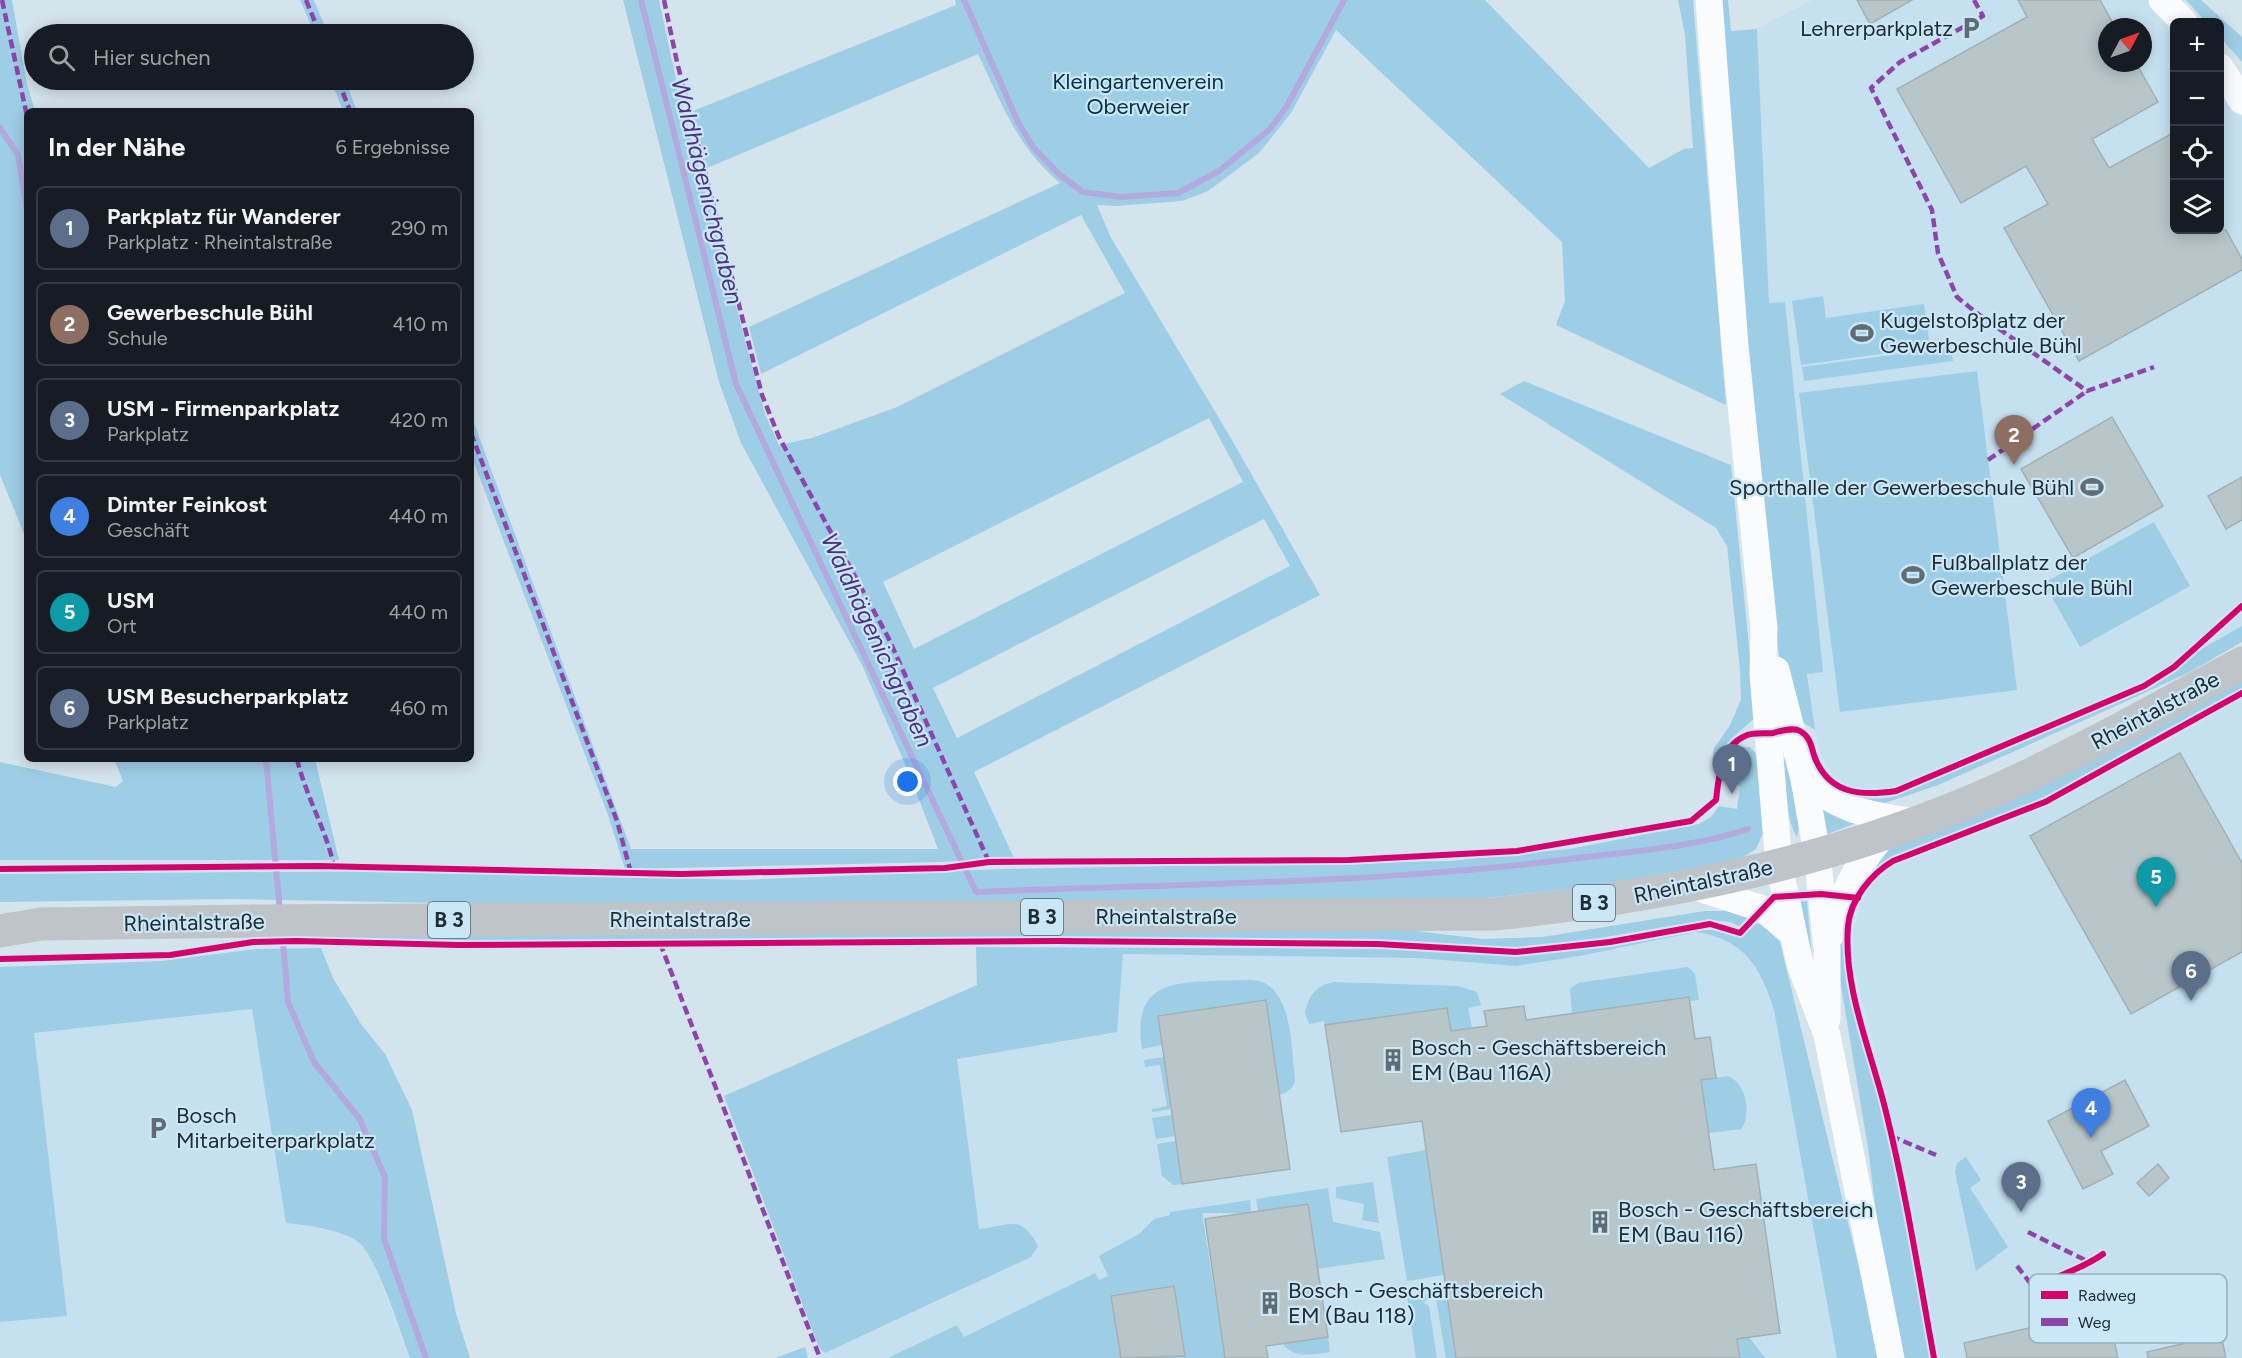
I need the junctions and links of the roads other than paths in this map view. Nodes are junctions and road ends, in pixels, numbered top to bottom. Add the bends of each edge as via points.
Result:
1 (1709, 0) edge
2 (2162, 0) edge
3 (2180, 18) edge
4 (2223, 72) edge
5 (2242, 101) edge
6 (1764, 628) junction
7 (2242, 663) edge
8 (1804, 779) junction
9 (1916, 822) junction
10 (1884, 834) junction
11 (1817, 854) junction
12 (1779, 865) junction
13 (1693, 886) junction
14 (0, 917) edge
15 (41, 924) junction
16 (0, 931) edge
17 (1793, 933) junction
18 (1827, 948) junction
19 (1827, 1035) junction
20 (1891, 1358) edge

1 - 6 street via 1735,346
2 - 3 street
4 - 5 street
6 - 8 street
6 - 12 street via 1763,674
7 - 9 main road, Rheintalstraße / B 3 via 2079,751
8 - 9 street via 1848,809
8 - 11 street
9 - 10 main road, Rheintalstraße / B 3
10 - 11 main road, Rheintalstraße / B 3
10 - 18 street via 1842,894
11 - 12 main road, Rheintalstraße / B 3
11 - 18 street
12 - 13 main road, Rheintalstraße / B 3
12 - 17 street
13 - 15 main road, Rheintalstraße / B 3 via 1569,907 1494,914
13 - 17 street via 1763,909
14 - 15 main road, Rheintalstraße / B 3
15 - 16 main road, Rheintalstraße / B 3
17 - 19 street via 1800,964
18 - 19 street
19 - 20 street

